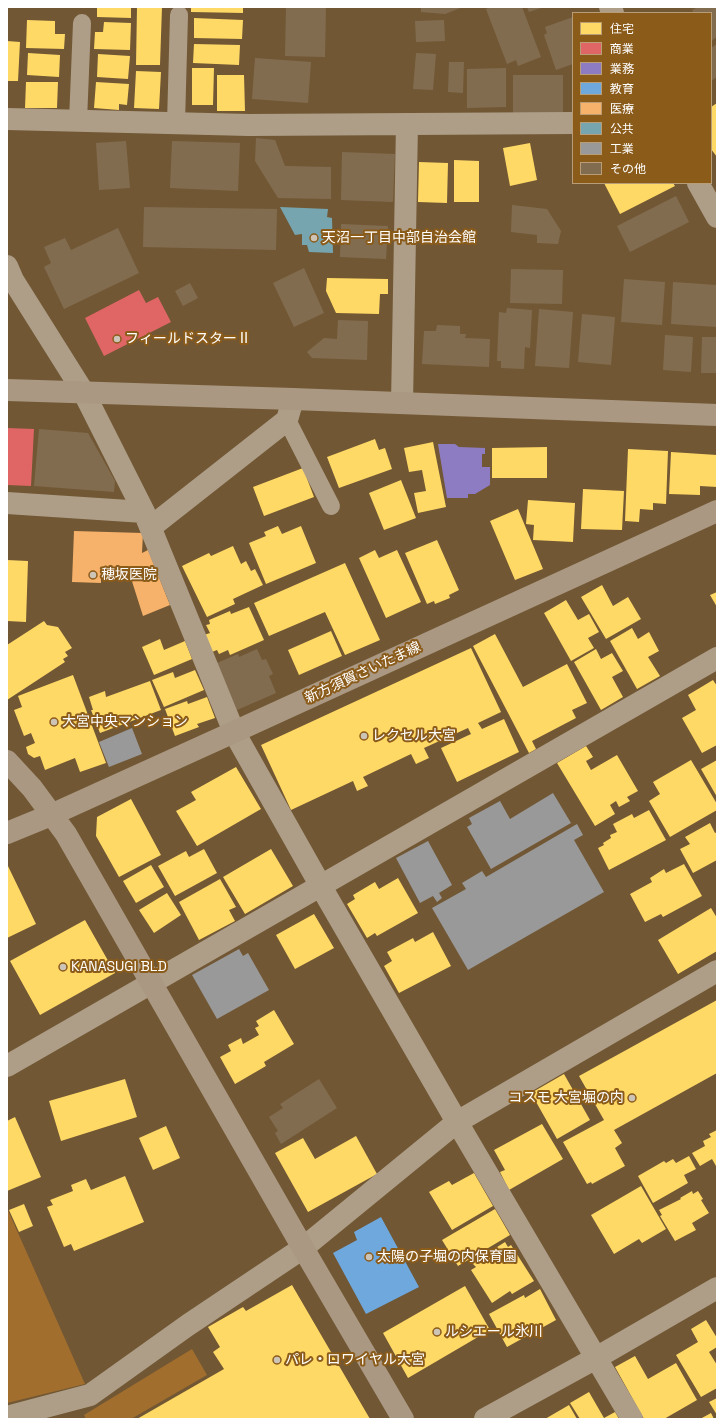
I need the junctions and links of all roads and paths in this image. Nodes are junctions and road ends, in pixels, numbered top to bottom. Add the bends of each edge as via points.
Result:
1 (179, 15) dead end
2 (82, 23) dead end
3 (7, 119) edge
4 (78, 121) junction
5 (176, 123) junction
6 (572, 123) edge
7 (406, 124) junction
8 (699, 184) edge
9 (717, 218) edge
10 (7, 266) edge
11 (7, 390) edge
12 (84, 393) junction
13 (293, 399) junction
14 (402, 403) junction
15 (717, 415) edge
16 (287, 420) junction
17 (7, 503) edge
18 (331, 506) dead end
19 (717, 510) edge
20 (148, 520) junction
21 (717, 659) edge
22 (234, 732) junction
23 (7, 761) edge
24 (51, 815) junction
25 (7, 833) edge
26 (321, 886) junction
27 (717, 971) edge
28 (151, 983) junction
29 (7, 1066) edge
30 (457, 1122) junction
31 (303, 1248) junction
32 (717, 1288) edge
33 (596, 1358) junction
34 (7, 1417) edge
35 (403, 1419) edge
36 (485, 1419) edge
37 (632, 1419) edge

1 - 5 lane
2 - 4 lane
3 - 4 street
4 - 5 street
5 - 7 street
6 - 7 street
7 - 14 street
8 - 9 street
10 - 12 street via 13,280
11 - 12 street
12 - 13 street
12 - 20 street
13 - 14 street
13 - 16 street
14 - 15 street
16 - 18 lane
16 - 20 street
17 - 20 street
19 - 22 street, 新方須賀さいたま線
20 - 22 street
21 - 26 street
22 - 24 street, 新方須賀さいたま線
22 - 26 street
23 - 24 street via 32,788
24 - 25 street, 新方須賀さいたま線
24 - 28 street via 66,834
26 - 28 street
26 - 30 street
27 - 30 street
28 - 29 street
28 - 31 street
30 - 31 street
30 - 33 street
31 - 34 street via 90,1395
31 - 35 street
32 - 33 street
33 - 36 street
33 - 37 street

